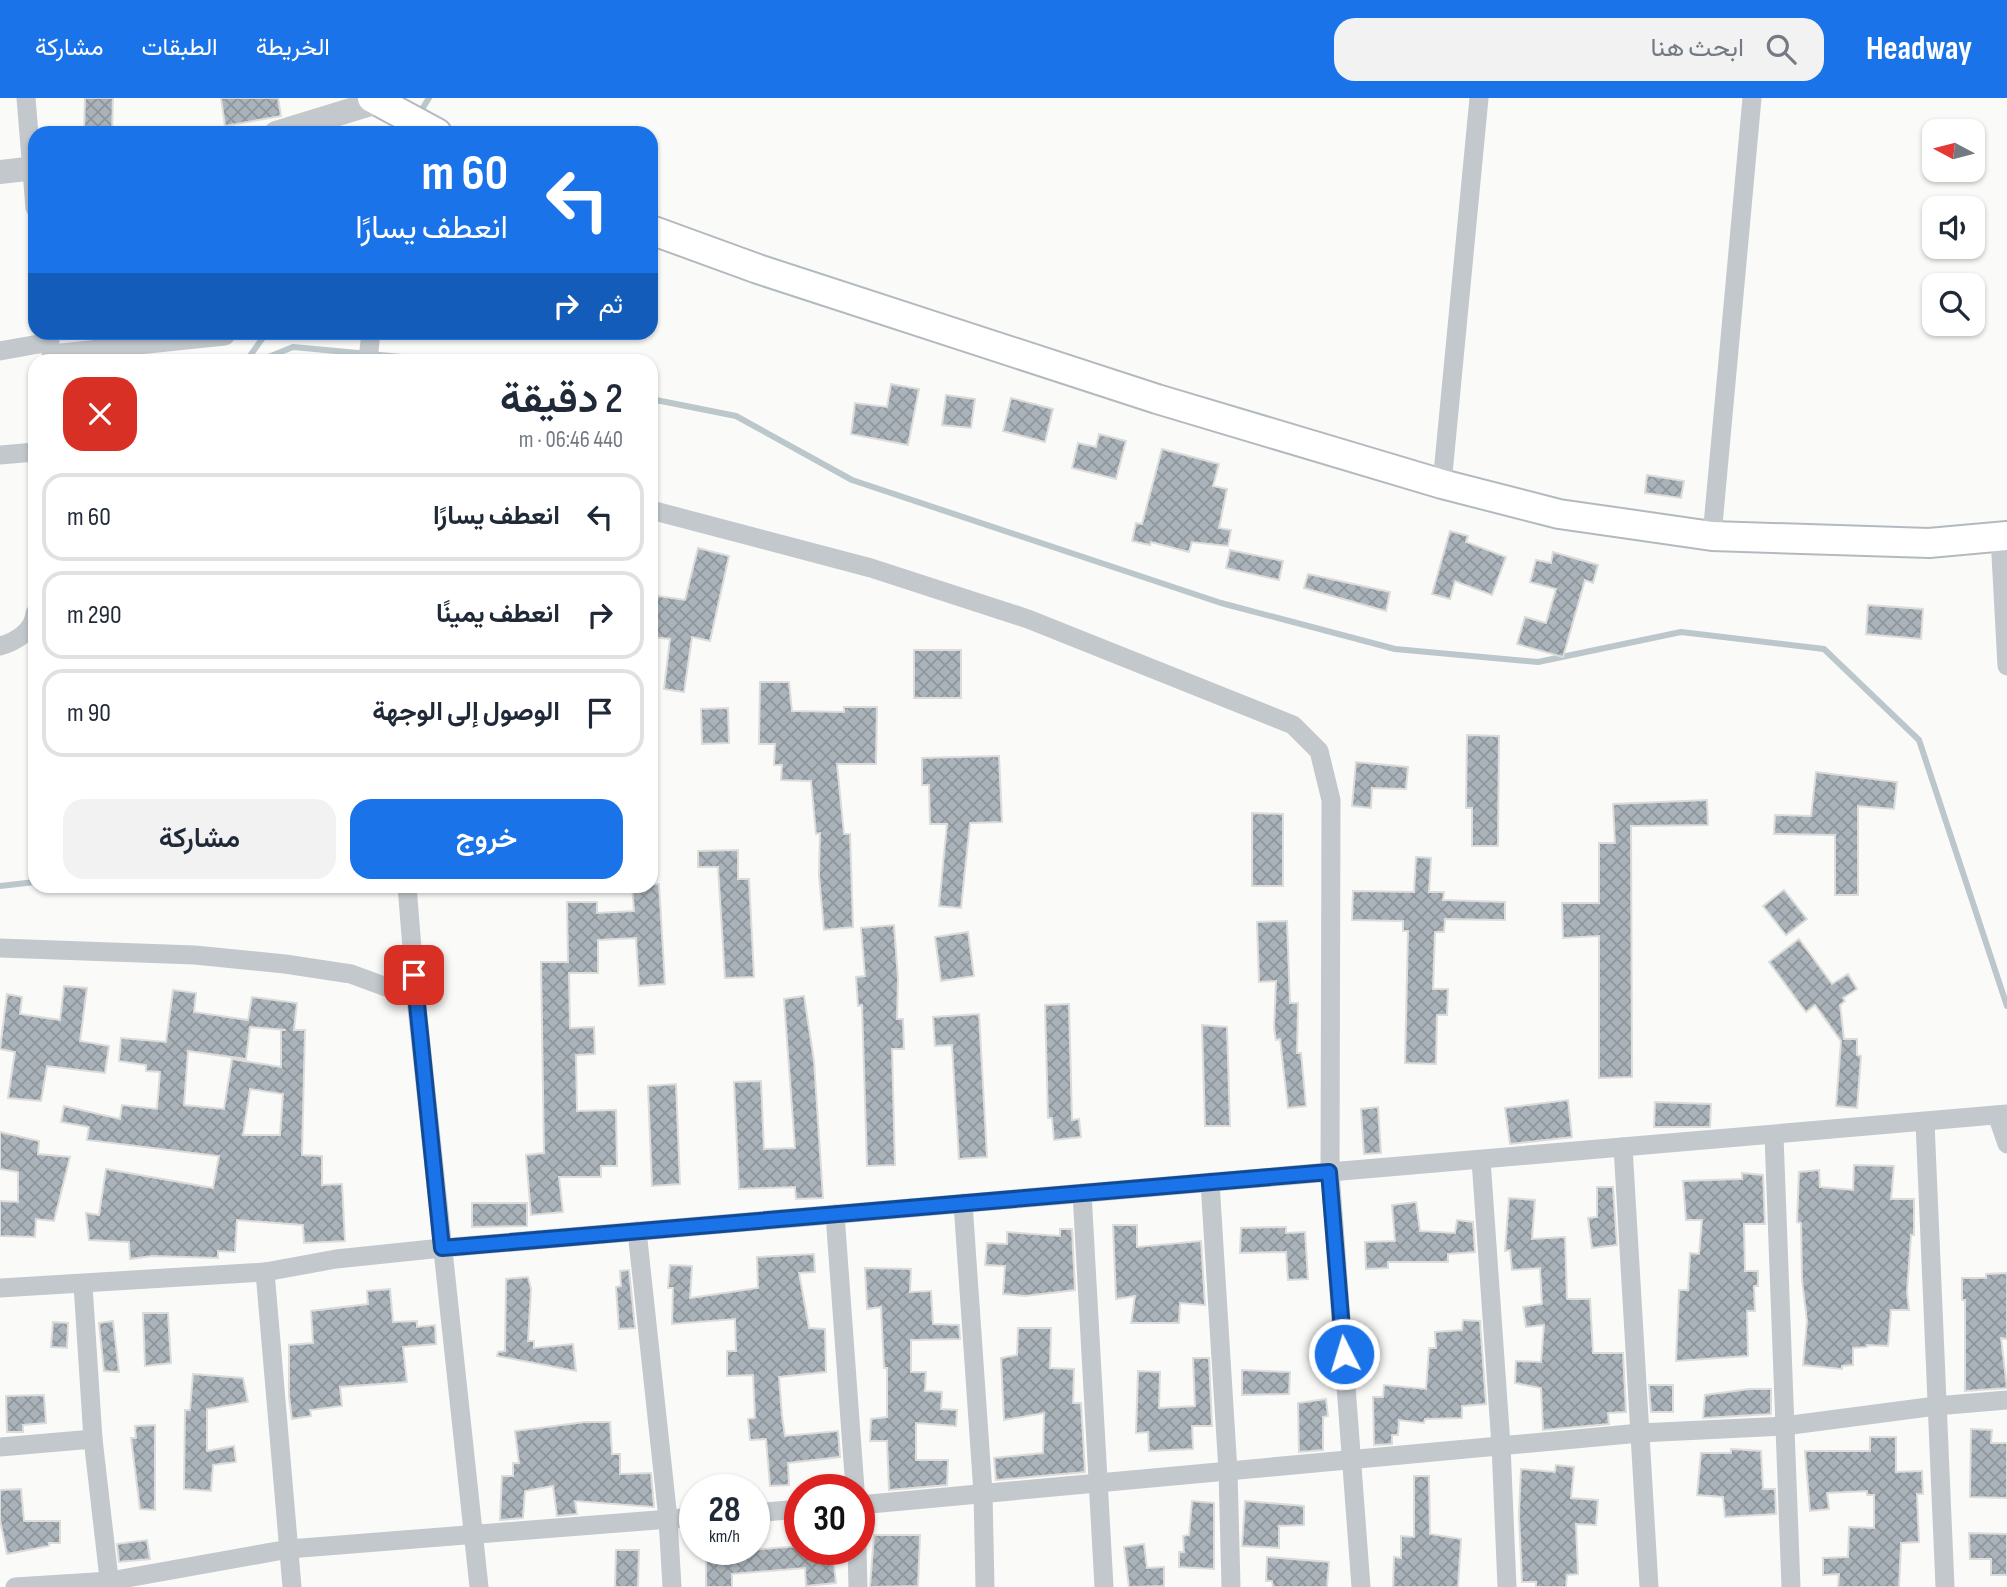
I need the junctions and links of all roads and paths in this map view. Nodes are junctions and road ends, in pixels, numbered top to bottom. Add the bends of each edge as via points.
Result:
1 (26, 98) edge
2 (1479, 98) edge
3 (1752, 98) edge
4 (380, 103) edge
5 (29, 126) edge
6 (300, 126) edge
7 (424, 126) edge
8 (28, 169) edge
9 (0, 172) edge
10 (658, 233) edge
11 (161, 340) edge
12 (50, 347) edge
13 (0, 351) edge
14 (28, 453) edge
15 (0, 455) edge
16 (1442, 484) junction
17 (658, 512) edge
18 (1712, 536) junction
19 (2003, 537) edge
20 (28, 627) edge
21 (0, 646) edge
22 (2007, 666) edge
23 (408, 893) edge
24 (0, 948) edge
25 (416, 998) junction
26 (2002, 1115) edge
27 (1925, 1122) junction
28 (1774, 1136) junction
29 (2007, 1144) edge
30 (1623, 1147) junction
31 (1480, 1160) junction
32 (1329, 1172) junction
33 (1210, 1182) junction
34 (1082, 1193) junction
35 (963, 1203) junction
36 (835, 1214) junction
37 (637, 1231) junction
38 (442, 1248) junction
39 (265, 1272) junction
40 (83, 1285) junction
41 (0, 1288) edge
42 (2007, 1400) edge
43 (1936, 1406) junction
44 (1784, 1426) junction
45 (1640, 1433) junction
46 (93, 1438) junction
47 (1501, 1445) junction
48 (0, 1447) edge
49 (1353, 1459) junction
50 (1228, 1471) junction
51 (854, 1474) edge
52 (1100, 1482) junction
53 (983, 1493) junction
54 (875, 1503) edge
55 (679, 1518) edge
56 (668, 1519) junction
57 (474, 1535) junction
58 (289, 1549) junction
59 (857, 1565) edge
60 (110, 1584) edge
61 (15, 1587) edge
62 (292, 1587) edge
63 (479, 1587) edge
64 (672, 1587) edge
65 (858, 1587) edge
66 (985, 1587) edge
67 (1104, 1587) edge
68 (1231, 1587) edge
69 (1361, 1587) edge
70 (1507, 1587) edge
71 (1649, 1587) edge
72 (1791, 1587) edge
73 (1945, 1587) edge

1 - 5 street
2 - 16 street
3 - 18 street
4 - 6 street
4 - 7 main road
8 - 9 street
10 - 16 main road via 1157,399
11 - 12 street
12 - 13 street
14 - 15 street
16 - 18 main road via 1559,514
17 - 32 street via 871,568 1028,619 1293,724 1319,751 1331,800
18 - 19 main road via 1929,543
19 - 22 street
20 - 21 street via 16,642
23 - 25 street
24 - 25 street via 195,955 285,964 351,974
25 - 38 street
26 - 27 street
26 - 29 street
27 - 28 street
27 - 43 street
28 - 30 street
28 - 44 street
30 - 31 street
30 - 45 street
31 - 32 street
31 - 47 street
32 - 33 street
32 - 49 street
33 - 34 street
33 - 50 street
34 - 35 street
34 - 52 street
35 - 36 street
35 - 53 street
36 - 37 street
36 - 51 street
37 - 38 street
37 - 56 street
38 - 39 street
38 - 57 street
39 - 40 street
39 - 58 street
40 - 41 street
40 - 46 street
42 - 43 street
43 - 44 street
43 - 73 street
44 - 45 street
44 - 72 street
45 - 47 street
45 - 71 street
46 - 48 street
46 - 60 street
47 - 49 street
47 - 70 street
49 - 50 street
49 - 69 street
50 - 52 street
50 - 68 street
52 - 53 street
52 - 67 street
53 - 54 street
53 - 66 street
55 - 56 street
56 - 57 street
56 - 64 street
57 - 58 street
57 - 63 street
58 - 60 street
58 - 62 street
59 - 65 street
60 - 61 street

